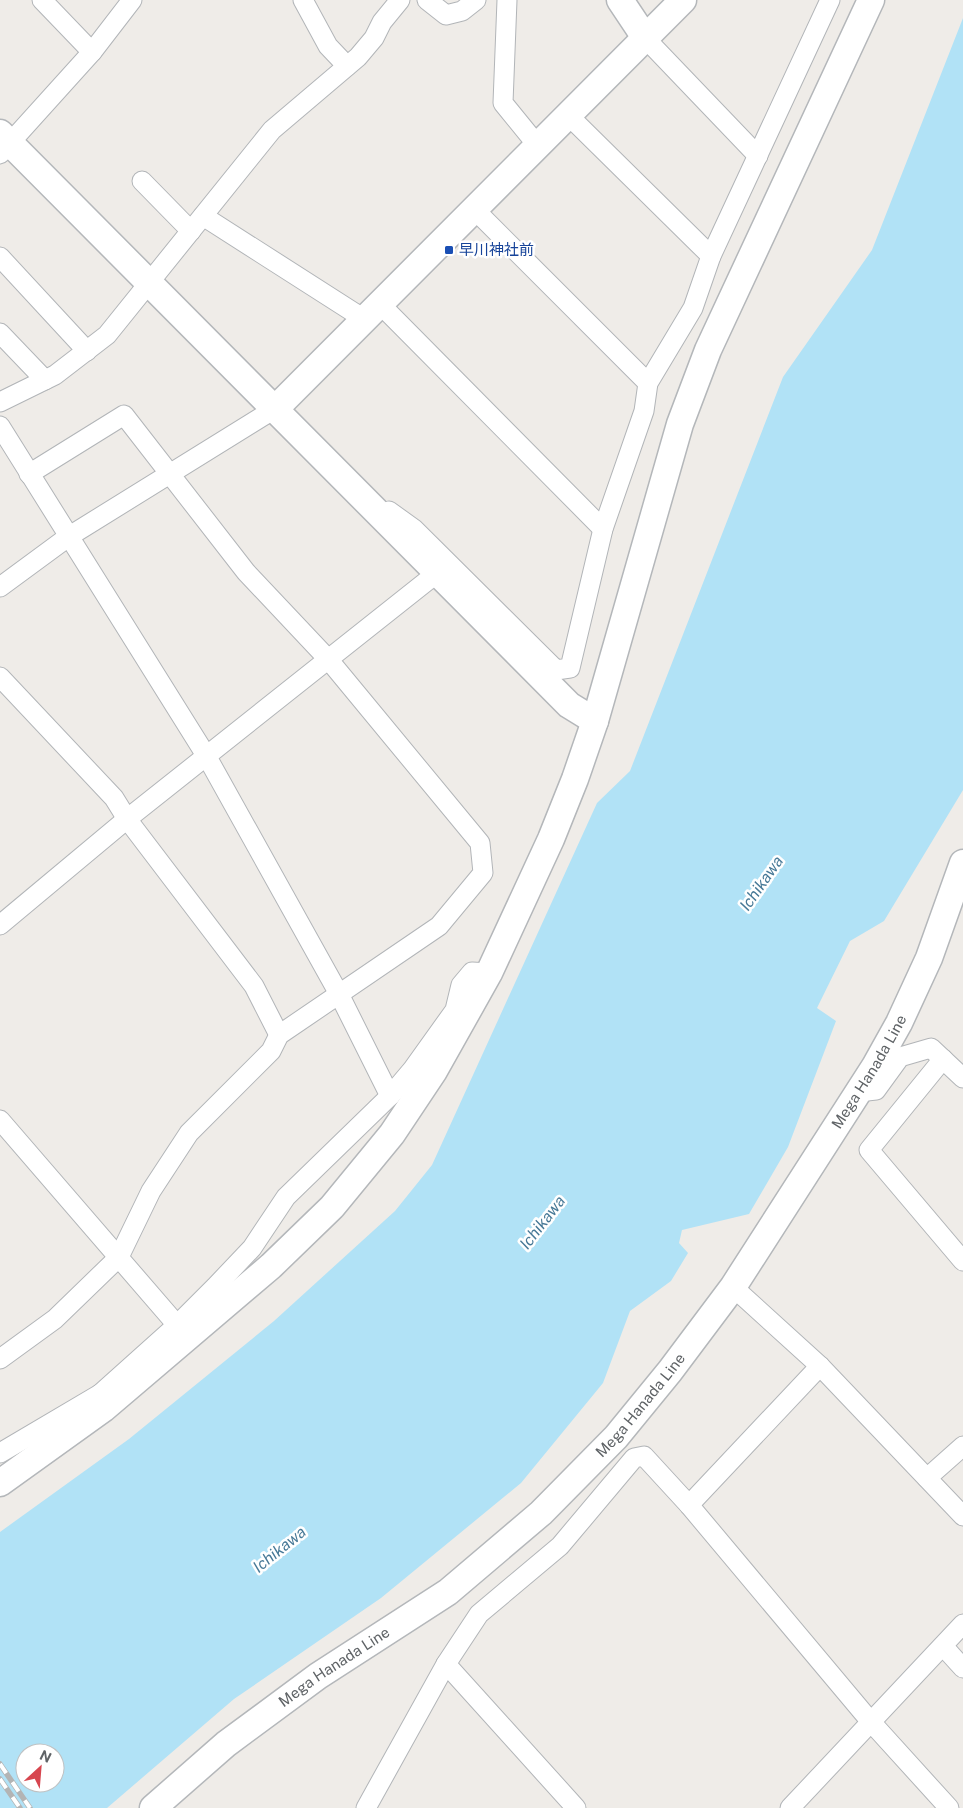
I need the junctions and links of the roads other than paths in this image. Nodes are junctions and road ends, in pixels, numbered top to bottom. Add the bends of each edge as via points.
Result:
1 (42, 0) edge
2 (132, 0) edge
3 (303, 0) edge
4 (400, 0) edge
5 (427, 0) edge
6 (476, 0) edge
7 (507, 0) edge
8 (620, 0) edge
9 (683, 0) edge
10 (830, 0) edge
11 (871, 0) edge
12 (646, 39) junction
13 (92, 52) junction
14 (347, 66) junction
15 (569, 116) junction
16 (4, 144) edge
17 (538, 146) junction
18 (758, 156) junction
19 (142, 181) dead end
20 (474, 209) junction
21 (203, 216) junction
22 (191, 231) junction
23 (711, 256) junction
24 (0, 257) edge
25 (150, 283) junction
26 (372, 311) junction
27 (0, 333) edge
28 (87, 351) junction
29 (45, 380) junction
30 (648, 383) junction
31 (0, 402) edge
32 (276, 408) junction
33 (0, 426) edge
34 (334, 471) junction
35 (30, 474) junction
36 (170, 475) junction
37 (603, 529) junction
38 (68, 537) junction
39 (437, 573) junction
40 (0, 587) edge
41 (328, 659) junction
42 (0, 677) edge
43 (594, 721) junction
44 (207, 757) junction
45 (127, 819) junction
46 (963, 864) edge
47 (0, 925) edge
48 (489, 973) junction
49 (339, 994) junction
50 (279, 1035) junction
51 (943, 1059) junction
52 (963, 1078) edge
53 (858, 1092) junction
54 (390, 1096) junction
55 (1, 1125) edge
56 (120, 1257) junction
57 (963, 1261) edge
58 (733, 1287) junction
59 (177, 1325) junction
60 (0, 1359) edge
61 (820, 1366) junction
62 (101, 1401) junction
63 (0, 1453) edge
64 (960, 1453) edge
65 (927, 1478) junction
66 (0, 1482) edge
67 (689, 1505) junction
68 (963, 1516) edge
69 (963, 1624) edge
70 (943, 1646) junction
71 (446, 1664) junction
72 (963, 1668) edge
73 (871, 1722) junction
74 (153, 1808) edge
75 (366, 1808) edge
76 (576, 1808) edge
77 (790, 1808) edge
78 (949, 1808) edge

1 - 13 street
2 - 13 street
3 - 14 street via 328,46
4 - 14 street via 374,38
5 - 6 street via 446,15 462,11
7 - 17 street via 503,103
8 - 12 street
9 - 12 street
10 - 18 street
11 - 43 street via 708,350 680,424
12 - 15 street
12 - 18 street
13 - 16 street
14 - 21 street via 272,130
15 - 17 street
15 - 23 street
16 - 25 street
17 - 20 street
18 - 23 street
19 - 22 street
20 - 26 street
20 - 30 street
21 - 22 street
21 - 26 street
22 - 25 street
23 - 30 street via 693,308
24 - 28 street
25 - 28 street via 108,335
25 - 32 street
26 - 32 street
26 - 37 street
27 - 29 street
28 - 29 street
29 - 31 street
30 - 37 street via 644,411
32 - 34 street
32 - 36 street
33 - 35 street
34 - 37 street via 414,529 556,670 570,668
34 - 39 street
35 - 36 street via 124,415
35 - 38 street
36 - 38 street
36 - 41 street via 246,572
38 - 40 street
38 - 44 street
39 - 41 street
39 - 43 street via 570,705
41 - 44 street
41 - 49 street via 480,843 483,873 439,926
42 - 45 street via 114,798
43 - 48 street via 551,839
44 - 45 street
44 - 49 street
45 - 47 street
45 - 50 street via 254,986
46 - 53 street, Mega Hanada Line via 929,958 875,1066
48 - 54 street via 472,972 461,985 455,1010
48 - 62 street via 434,1071 392,1134 332,1207 271,1266
49 - 50 street
49 - 54 street
50 - 56 street via 271,1051 189,1133 151,1191
51 - 52 street
51 - 53 street via 931,1048 900,1057 876,1090
51 - 57 street via 869,1150
53 - 58 street, Mega Hanada Line
54 - 59 street via 286,1197 252,1248
55 - 56 street
56 - 59 street
56 - 60 street via 55,1319
58 - 61 street
58 - 74 street, Mega Hanada Line via 616,1437 519,1533 448,1592 318,1676 226,1744
59 - 62 street
61 - 65 street
61 - 67 street
62 - 63 street
62 - 66 street
64 - 65 street
65 - 68 street
67 - 71 street via 644,1456 634,1458 560,1546 479,1614
67 - 73 street
69 - 70 street
70 - 72 street
70 - 73 street
71 - 75 street
71 - 76 street
73 - 77 street
73 - 78 street

